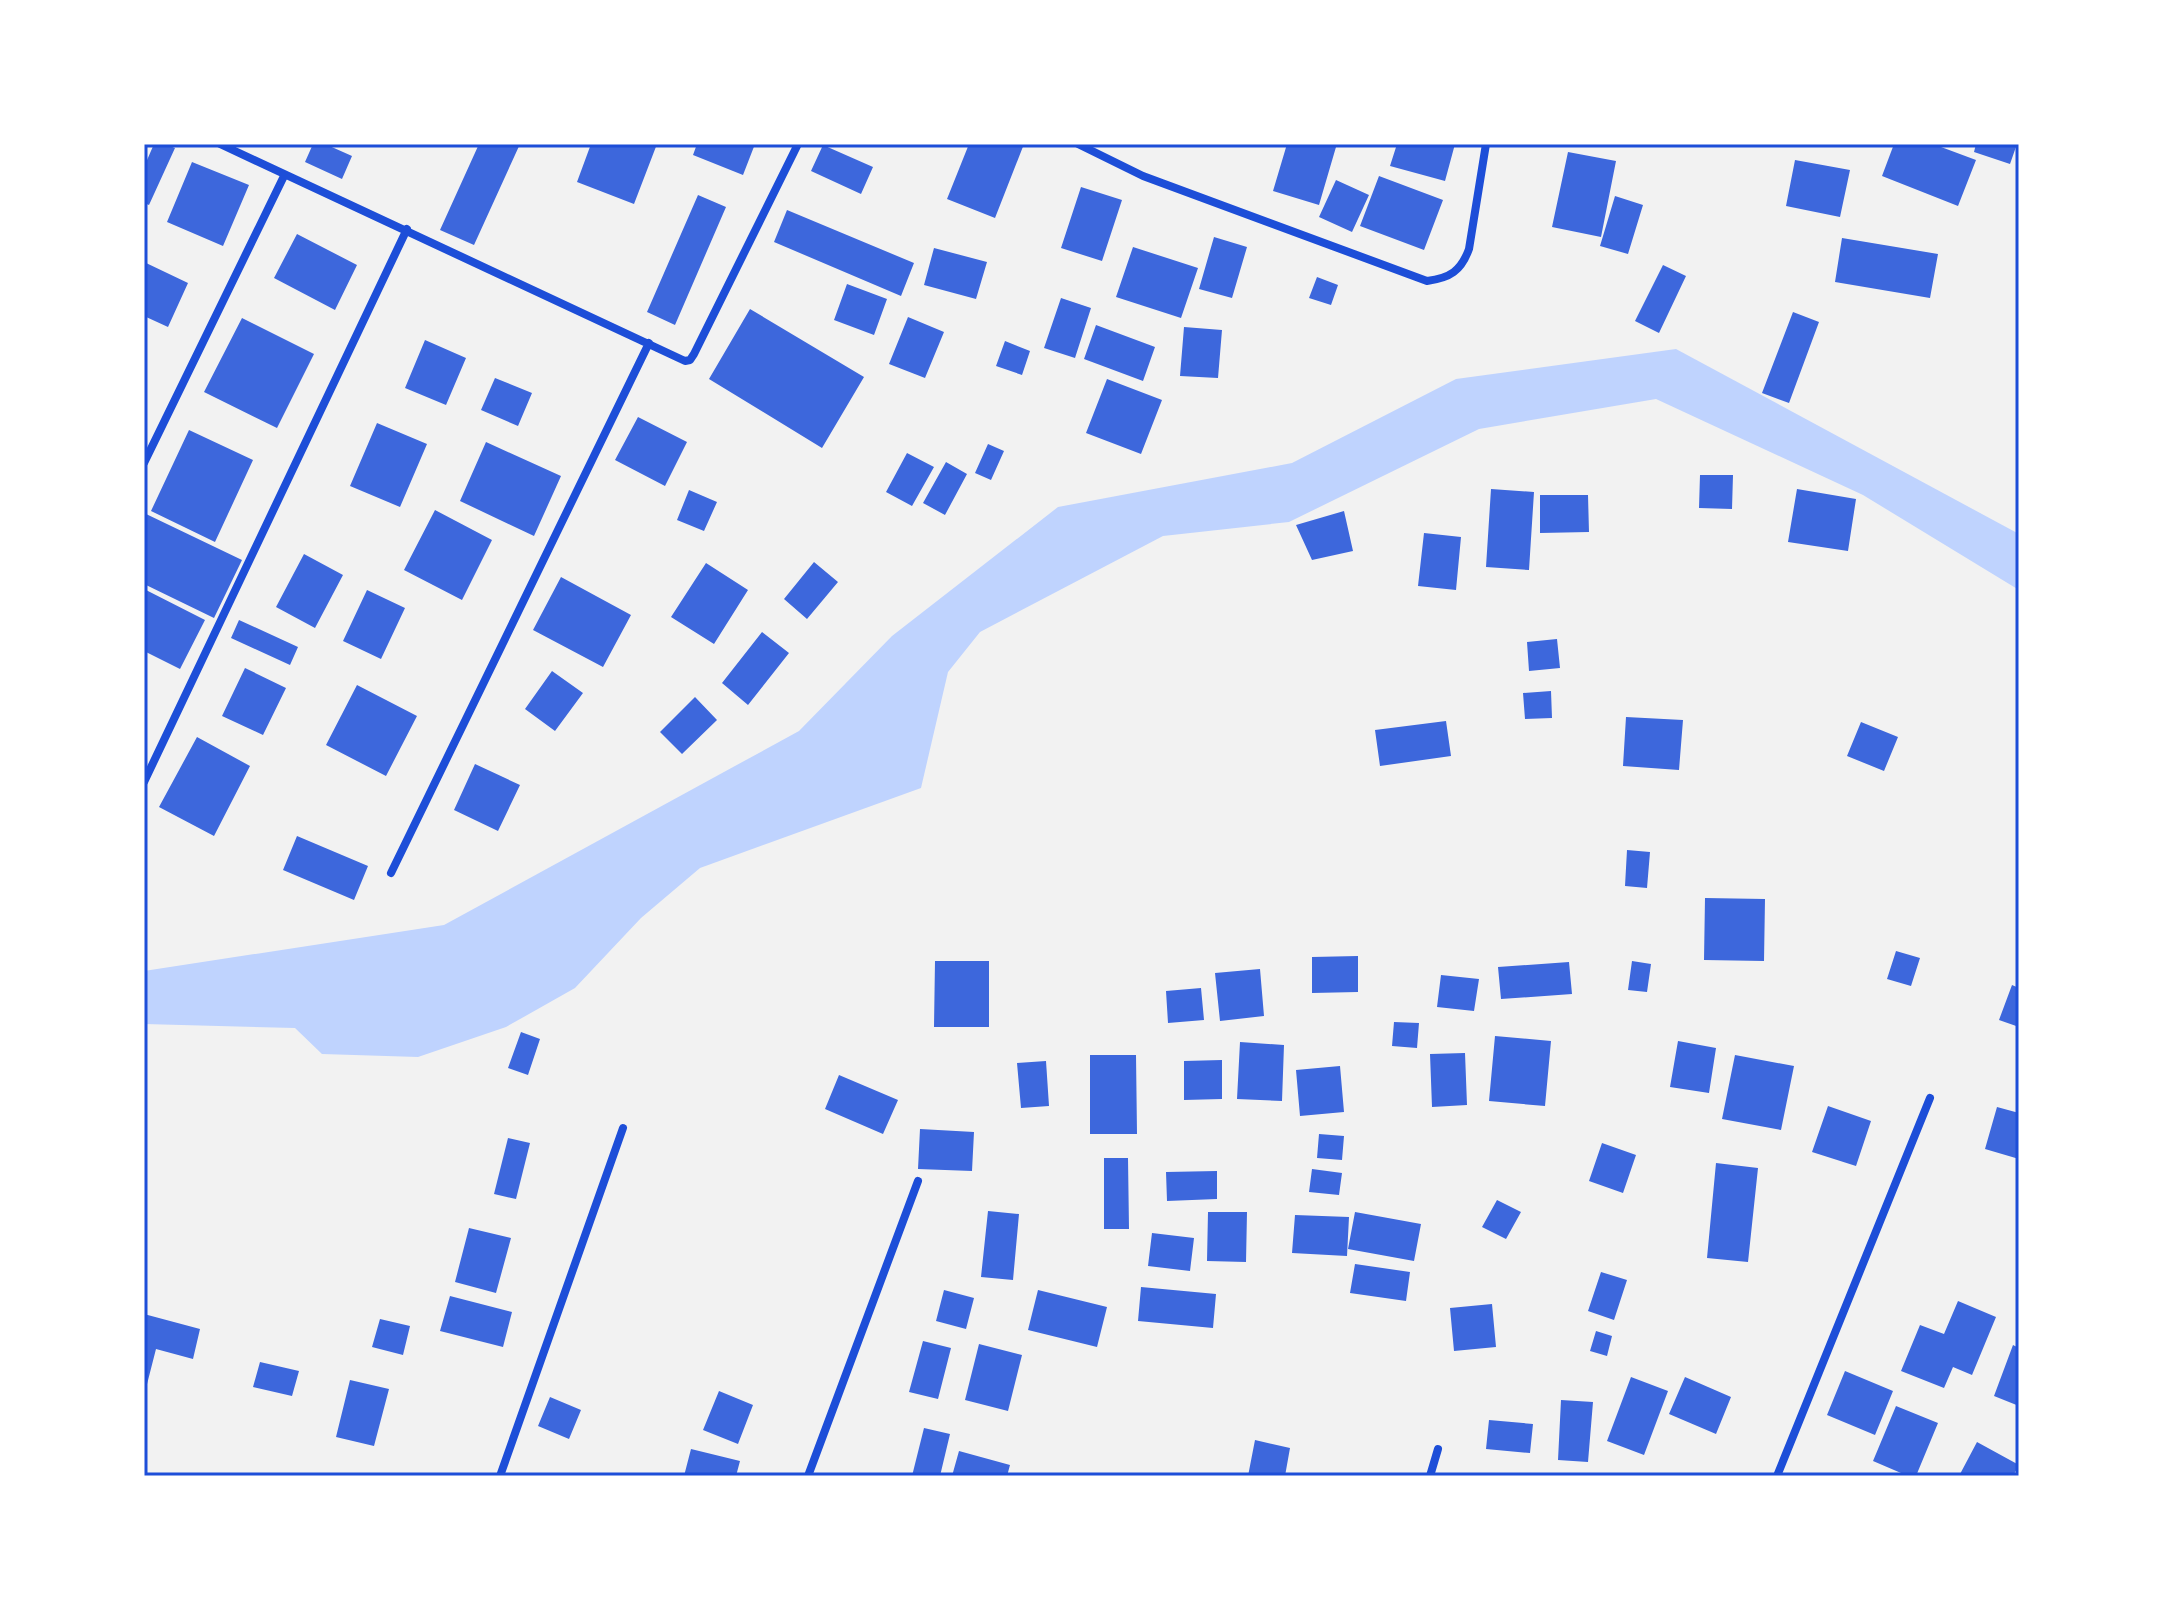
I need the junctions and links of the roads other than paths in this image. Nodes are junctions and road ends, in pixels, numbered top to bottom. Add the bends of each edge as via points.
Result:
1 (220, 144) edge
2 (798, 144) edge
3 (1078, 144) edge
4 (1486, 144) edge
5 (284, 176) junction
6 (407, 229) junction
7 (649, 343) junction
8 (144, 463) edge
9 (144, 782) edge
10 (391, 873) dead end
11 (1930, 1098) dead end
12 (623, 1128) dead end
13 (918, 1181) dead end
14 (1438, 1449) dead end
15 (500, 1476) edge
16 (808, 1476) edge
17 (1430, 1476) edge
18 (1777, 1476) edge

1 - 5 street
2 - 7 street via 690,360
3 - 4 street via 1143,176 1427,281 1444,279 1464,262
5 - 6 street
5 - 8 street
6 - 7 street
6 - 9 street
7 - 10 street
11 - 18 street
12 - 15 street
13 - 16 street
14 - 17 street

